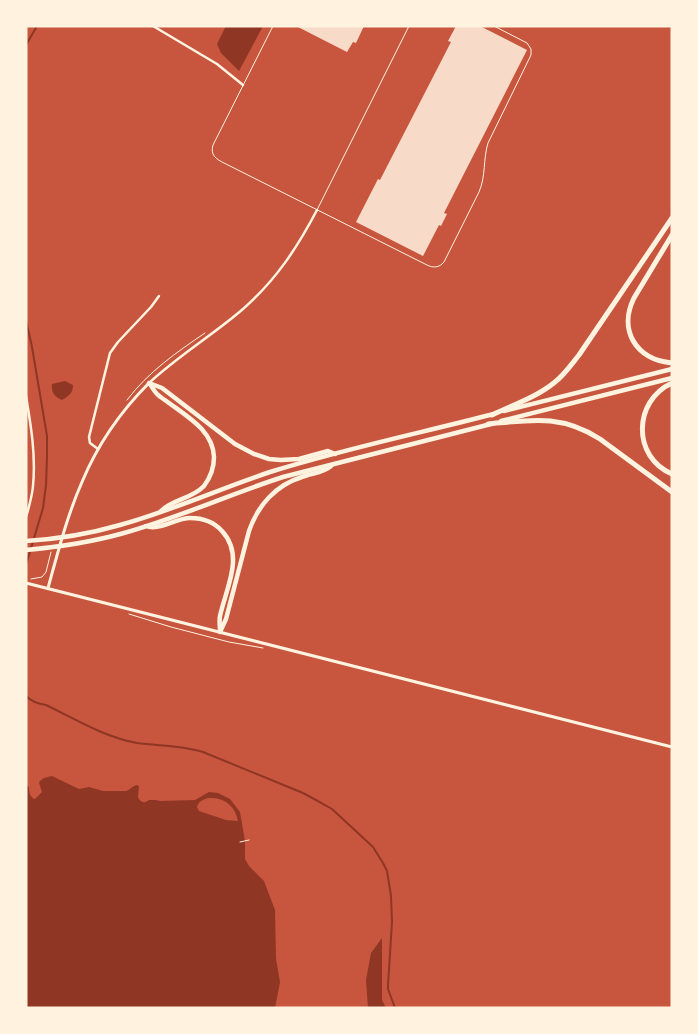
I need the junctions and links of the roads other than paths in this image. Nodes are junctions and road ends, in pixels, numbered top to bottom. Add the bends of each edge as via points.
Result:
1 (153, 26) edge
2 (273, 26) edge
3 (409, 26) edge
4 (494, 26) edge
5 (243, 84) junction
6 (317, 210) junction
7 (672, 218) edge
8 (672, 235) edge
9 (159, 296) dead end
10 (672, 362) edge
11 (672, 369) edge
12 (672, 378) edge
13 (149, 383) junction
14 (672, 383) edge
15 (26, 396) edge
16 (492, 414) junction
17 (488, 424) junction
18 (99, 449) junction
19 (334, 454) junction
20 (333, 464) junction
21 (672, 474) edge
22 (672, 492) edge
23 (160, 512) junction
24 (26, 517) edge
25 (146, 526) junction
26 (26, 541) edge
27 (26, 550) edge
28 (27, 582) edge
29 (48, 588) junction
30 (220, 632) junction
31 (672, 747) edge

1 - 5 street via 217,64
2 - 5 lane
3 - 6 lane
4 - 6 lane via 527,43 531,55 488,143 480,188 443,264 430,267
5 - 6 lane via 213,145 213,156
6 - 13 street via 293,252 261,291 237,314
7 - 16 highway via 564,374 542,391
8 - 10 highway via 634,298 628,319 631,336 641,350 655,359
9 - 18 street via 109,356 88,438
11 - 16 highway
12 - 17 highway
13 - 18 street via 122,414
13 - 19 highway via 162,388 230,441 264,458 299,459 328,451
13 - 23 highway via 157,394 201,428 209,439 214,458 211,474 203,486
14 - 21 highway via 650,402 642,430 650,455
15 - 24 street via 32,432 33,469
16 - 19 highway
17 - 20 highway
17 - 22 highway via 536,420 573,425 600,439
18 - 29 street via 75,498
19 - 23 highway via 258,476
20 - 25 highway via 251,488
20 - 30 highway via 326,470 282,486 260,509 249,531
23 - 26 highway via 84,534
25 - 27 highway via 82,543
25 - 30 highway via 152,529 181,519 201,519 218,527 227,538 233,562 220,617
28 - 29 street
29 - 30 street
30 - 31 street

